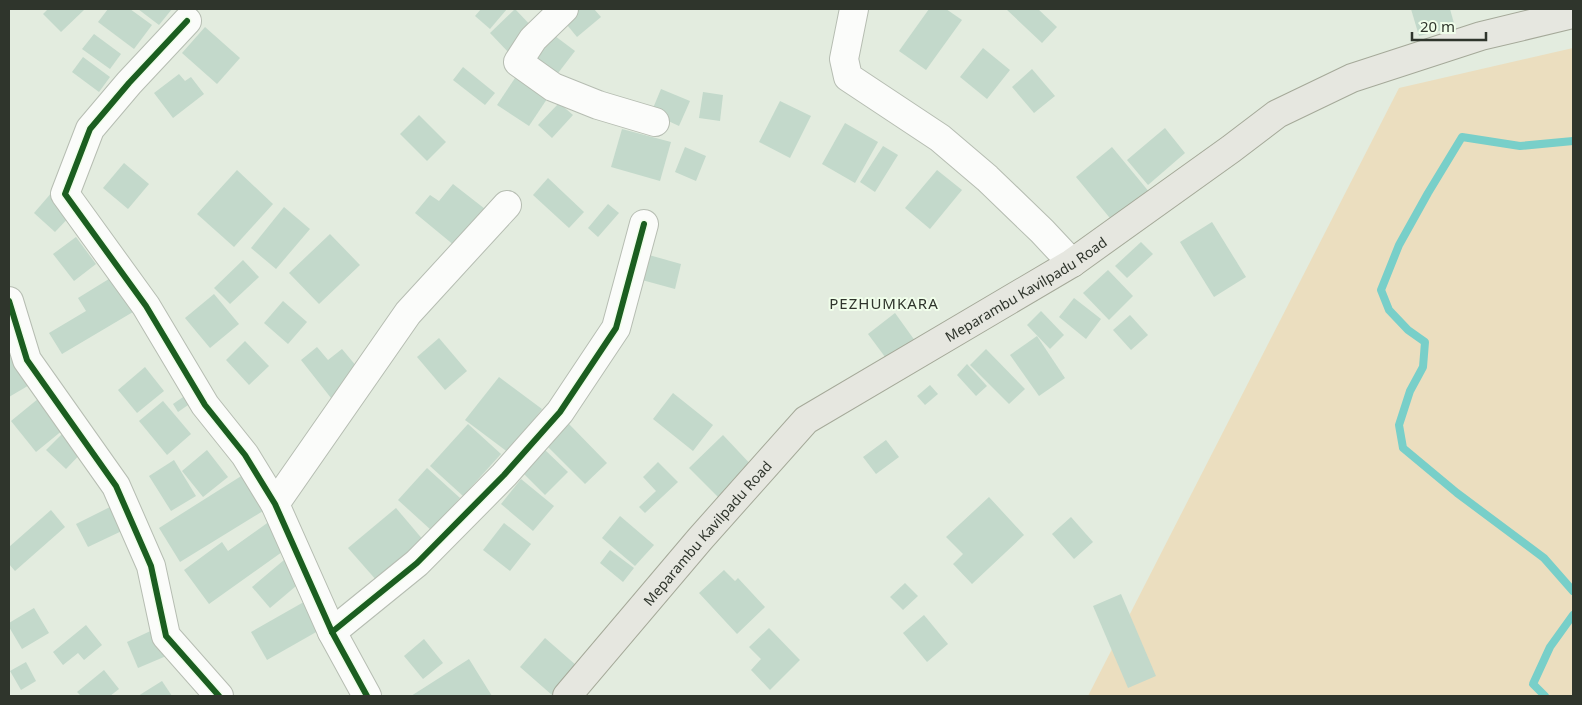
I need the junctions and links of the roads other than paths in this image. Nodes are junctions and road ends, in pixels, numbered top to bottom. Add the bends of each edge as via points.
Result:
1 (564, 9) edge
2 (854, 9) edge
3 (1573, 14) edge
4 (187, 21) dead end
5 (656, 122) dead end
6 (507, 205) dead end
7 (644, 224) dead end
8 (1072, 263) junction
9 (9, 301) edge
10 (275, 504) junction
11 (332, 632) junction
12 (219, 696) edge
13 (367, 696) edge
14 (567, 696) edge

1 - 5 street via 533,40 518,62 553,87
2 - 8 street via 844,59 848,77 940,138 994,185
3 - 8 main road, Meparambu Kavilpadu Road via 1481,36 1352,78 1277,114
4 - 10 street via 90,129 65,194 146,306 206,405 245,455
6 - 10 street via 408,313
7 - 11 street via 616,328 560,412 504,475 417,563
8 - 14 main road, Meparambu Kavilpadu Road via 806,420 700,538
9 - 12 street via 27,360 116,486 151,566 166,636
10 - 11 street
11 - 13 street

